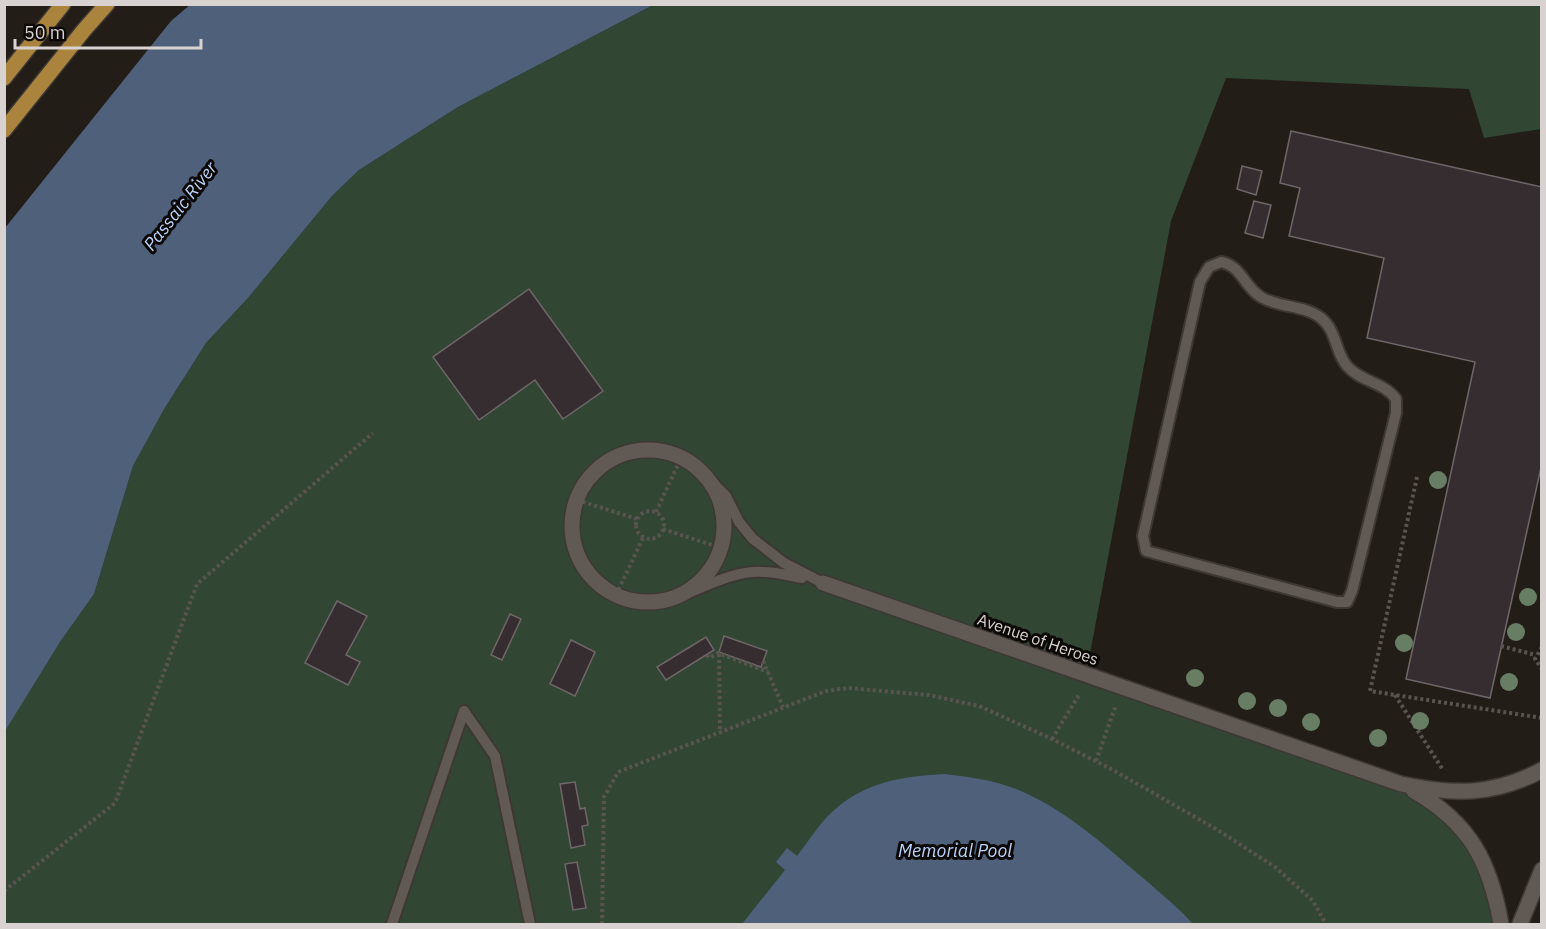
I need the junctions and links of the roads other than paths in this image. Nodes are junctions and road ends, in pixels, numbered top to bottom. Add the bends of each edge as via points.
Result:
1 (63, 4) edge
2 (107, 4) edge
3 (4, 78) edge
4 (4, 130) edge
5 (702, 472) junction
6 (1146, 551) joint
7 (823, 583) junction
8 (678, 597) junction
9 (1542, 770) edge
10 (1401, 784) junction
11 (1542, 870) edge
12 (392, 924) edge
13 (530, 924) edge
14 (1501, 924) edge
15 (1520, 924) edge

1 - 3 main road
2 - 4 main road
5 - 7 lane, Avenue of Heroes via 726,496 753,539 784,563
5 - 8 street, Avenue of Heroes via 721,503 724,536 710,571
5 - 8 street, Avenue of Heroes via 681,458 654,450 619,455 590,476 580,491 572,526 578,558 599,584 616,595 644,603
6 - 6 lane via 1342,603 1347,602 1352,591 1396,413 1396,399 1385,388 1349,368 1323,319 1259,296 1239,271 1227,263 1214,263 1200,282 1143,536
7 - 8 lane via 763,571 729,577
7 - 10 street, Avenue of Heroes
9 - 10 street, Avenue of Heroes via 1496,788 1457,792
10 - 14 street, Avenue of Heroes via 1451,817 1472,841 1497,900
11 - 15 street
12 - 13 lane via 464,711 495,756

